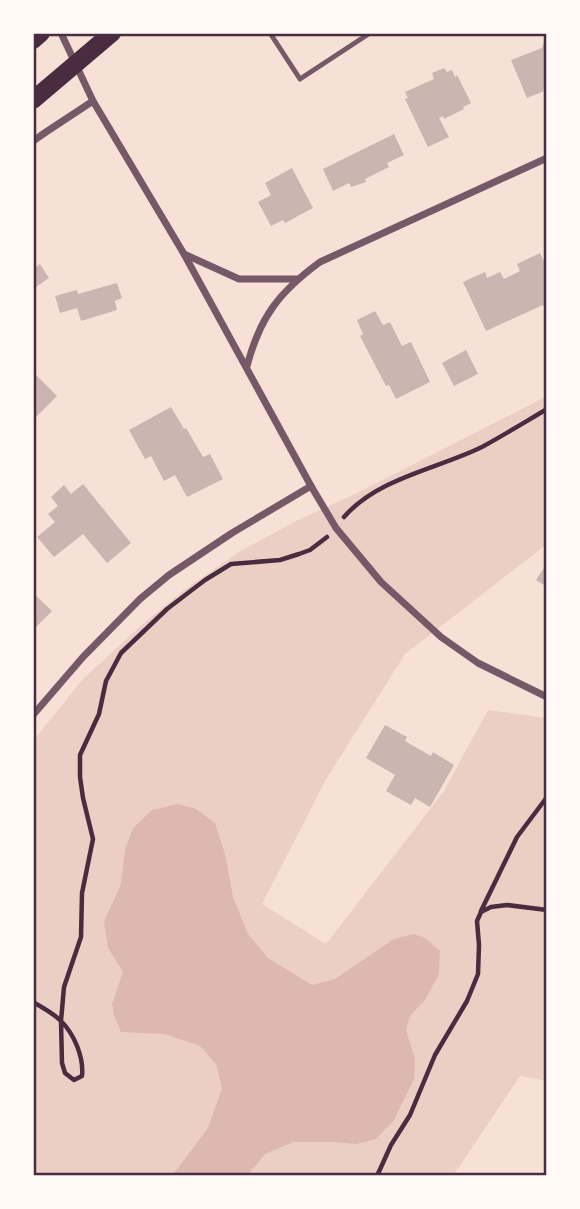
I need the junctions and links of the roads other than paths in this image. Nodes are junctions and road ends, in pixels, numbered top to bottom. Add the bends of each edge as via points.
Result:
1 (41, 33) edge
2 (61, 33) edge
3 (112, 33) edge
4 (270, 33) edge
5 (370, 33) edge
6 (33, 40) edge
7 (75, 65) junction
8 (33, 100) edge
9 (93, 101) junction
10 (33, 141) edge
11 (547, 158) edge
12 (184, 254) junction
13 (297, 279) junction
14 (247, 367) junction
15 (311, 486) junction
16 (547, 696) edge
17 (33, 715) edge

1 - 6 main road
2 - 7 street
3 - 7 main road
4 - 5 lane via 300,79
7 - 8 main road
7 - 9 street
9 - 10 street
9 - 12 street
11 - 13 street via 320,262
12 - 13 street via 239,278
12 - 14 street
13 - 14 street via 264,319
14 - 15 street
15 - 16 street via 335,528 381,582 441,637 478,663
15 - 17 street via 169,575 102,638

